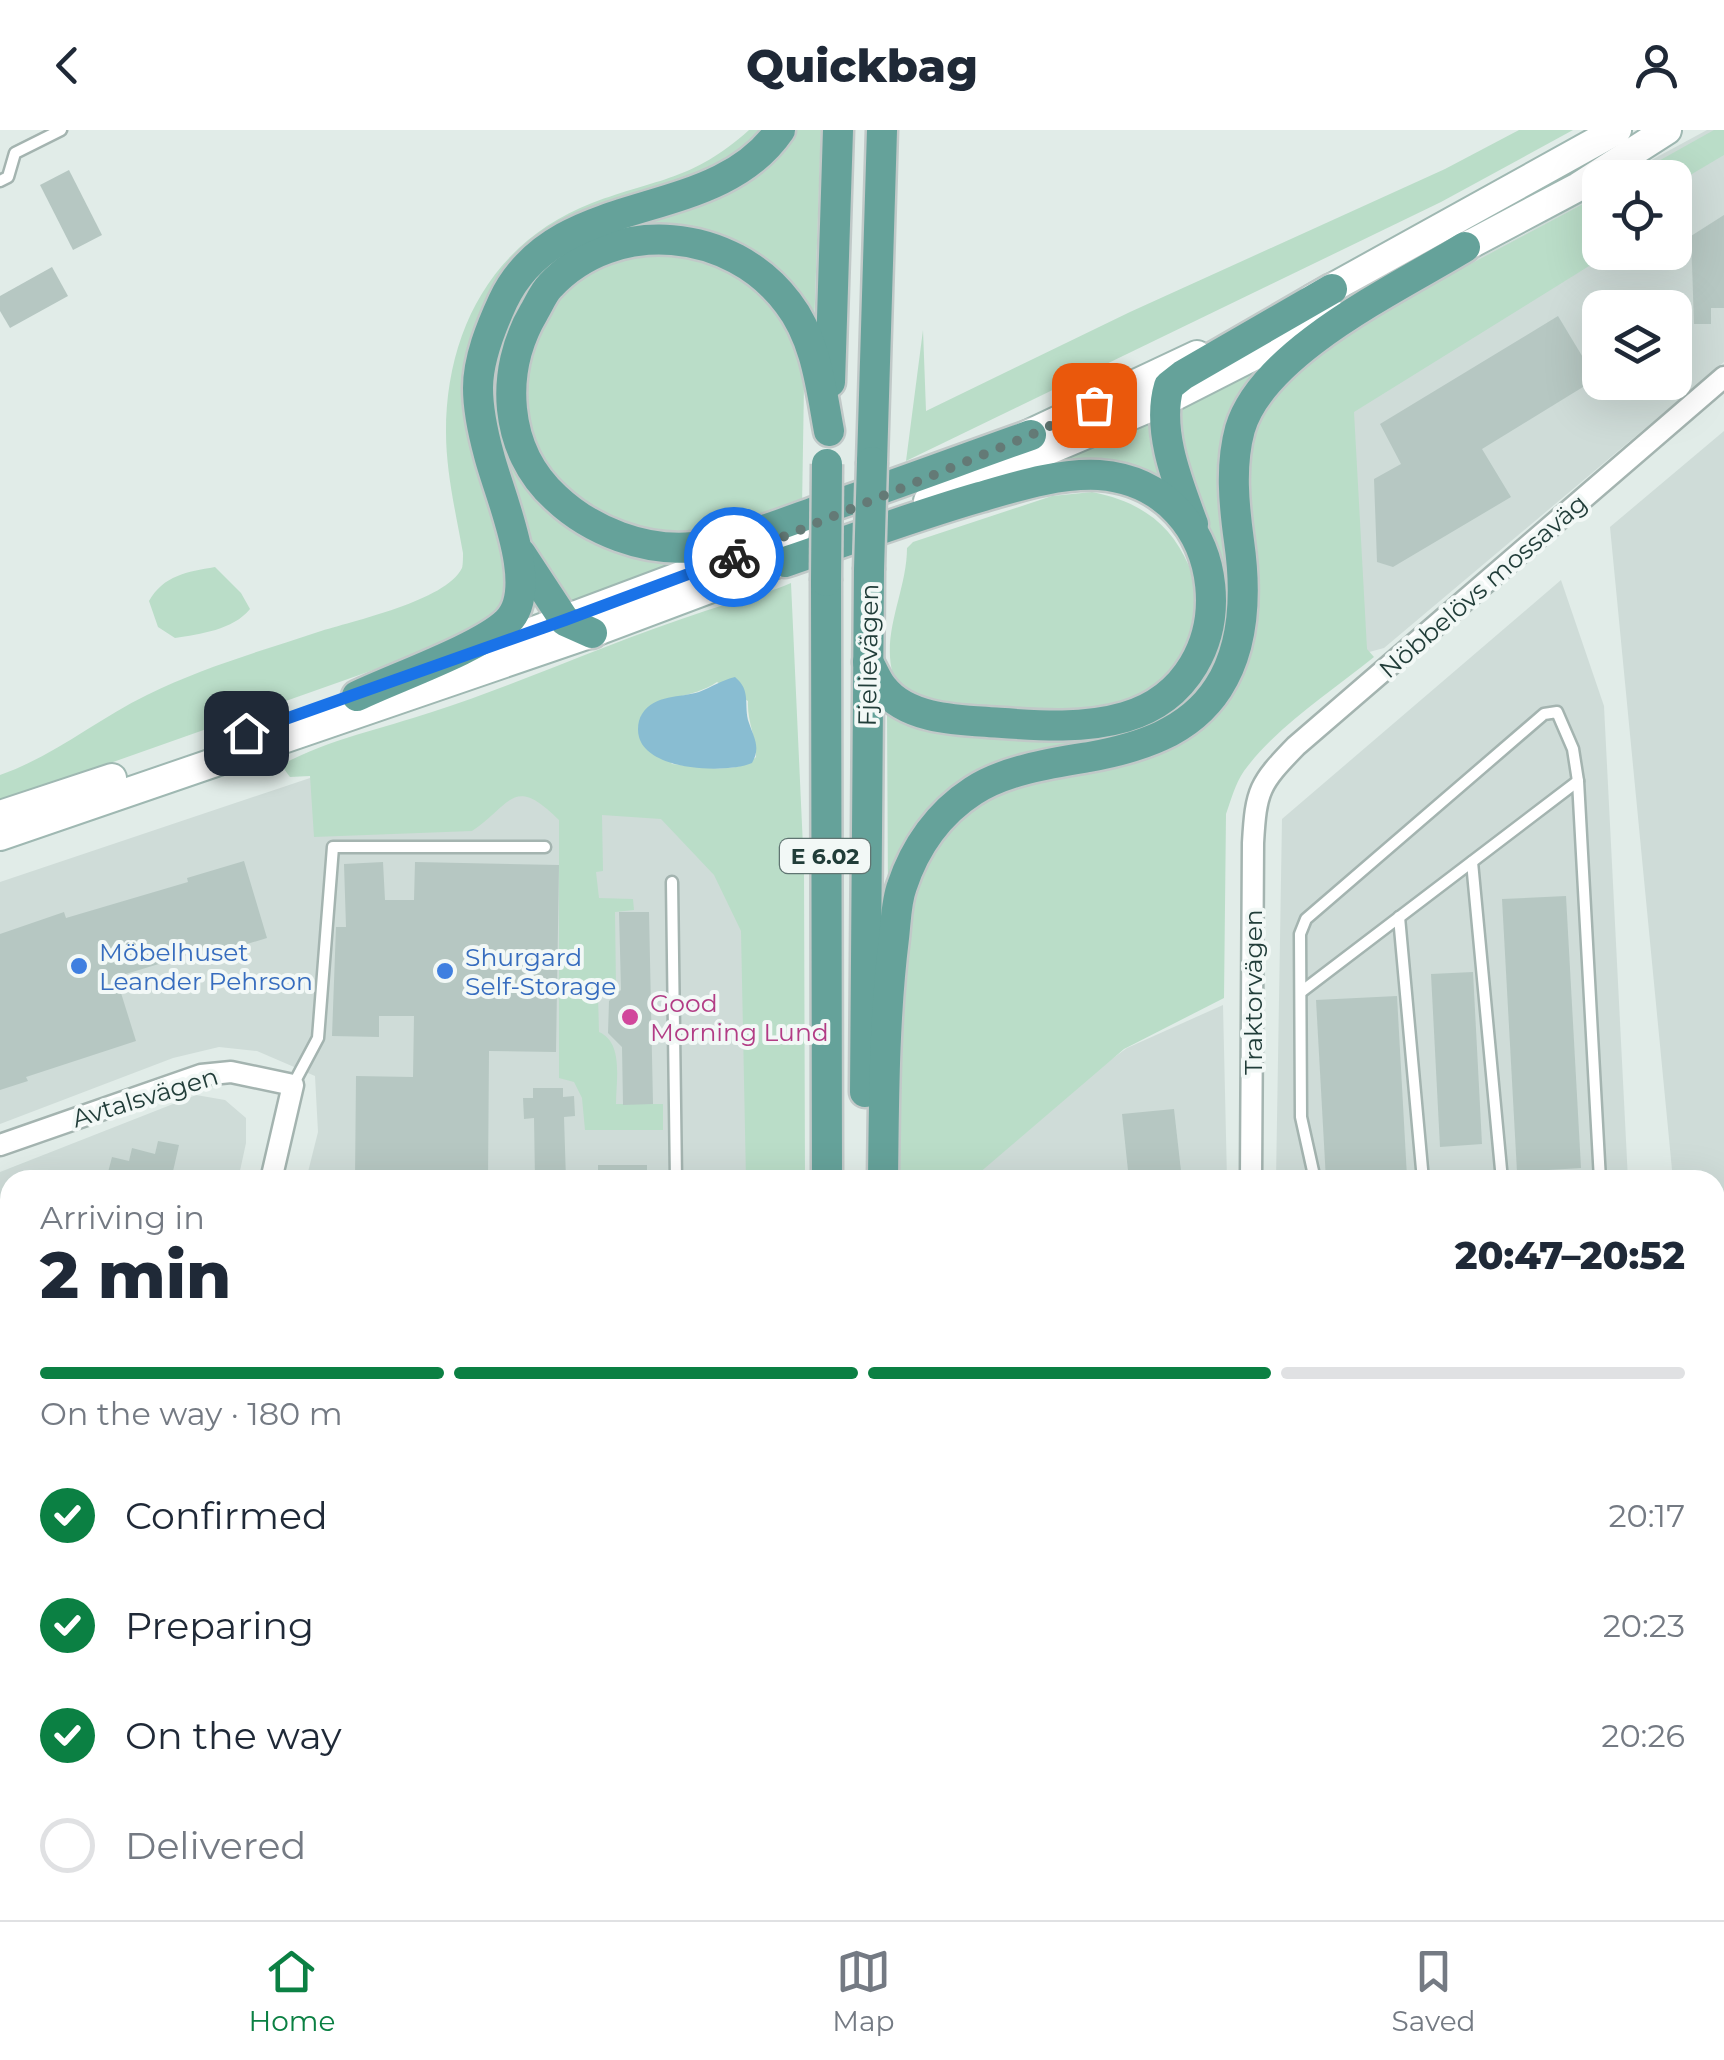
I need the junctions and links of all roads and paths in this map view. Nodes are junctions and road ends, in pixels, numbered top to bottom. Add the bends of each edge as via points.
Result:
1 (61, 130) edge
2 (780, 130) edge
3 (838, 130) edge
4 (882, 130) edge
5 (1617, 130) edge
6 (1667, 130) edge
7 (0, 182) edge
8 (1465, 247) junction
9 (1332, 290) junction
10 (1724, 378) edge
11 (1165, 401) junction
12 (829, 431) junction
13 (1031, 435) junction
14 (1194, 529) junction
15 (514, 543) junction
16 (785, 562) junction
17 (578, 627) junction
18 (868, 662) junction
19 (357, 696) junction
20 (1578, 782) junction
21 (1255, 804) joint
22 (0, 815) edge
23 (0, 836) edge
24 (545, 847) dead end
25 (1472, 862) junction
26 (672, 882) dead end
27 (1399, 917) junction
28 (1300, 992) junction
29 (293, 1085) junction
30 (0, 1145) edge
31 (273, 1170) edge
32 (676, 1170) edge
33 (827, 1170) edge
34 (865, 1170) edge
35 (883, 1170) edge
36 (1251, 1170) edge
37 (1313, 1170) edge
38 (1422, 1170) edge
39 (1501, 1170) edge
40 (1599, 1170) edge

1 - 7 lane via 15,153 8,178
2 - 15 main road via 749,162 714,183 557,240 505,297 478,386 488,456
3 - 12 main road, Fjelievägen / E 6.02
4 - 18 main road, Fjelievägen / E 6.02, bridge
5 - 9 main road
6 - 8 main road
8 - 11 main road
8 - 35 main road via 1306,344 1249,408 1240,430 1233,498 1244,576 1240,632 1218,689 1159,739 976,789 945,812 918,848 901,888 891,964
9 - 11 main road via 1183,375 1169,386
9 - 13 main road
10 - 21 street, Nöbbelövs mossaväg via 1296,746 1267,776
11 - 14 main road via 1172,456
11 - 16 main road
12 - 13 main road via 816,364 789,304 736,256 710,246 649,240 584,258 548,287 519,337 511,400 529,466 573,514 656,546 694,547 752,534
12 - 33 main road, Fjelievägen / E 6.02, bridge
13 - 17 main road
14 - 16 main road via 1172,506 1126,480 1064,477 948,506
14 - 18 main road via 1211,604 1202,648 1165,698 1126,717 1086,724 962,721 908,708 883,690
15 - 17 main road
15 - 19 main road via 519,607 506,623
16 - 17 main road
17 - 19 main road
17 - 23 main road
18 - 34 main road, Fjelievägen / E 6.02
19 - 22 main road
20 - 25 lane
20 - 28 lane via 1557,712 1544,714 1306,919
20 - 40 lane
21 - 36 street, Traktorvägen
24 - 29 lane via 333,847 318,1038
25 - 27 lane
25 - 39 lane
26 - 32 lane
27 - 28 lane
27 - 38 lane
28 - 37 lane via 1301,1117
29 - 30 street, Avtalsvägen via 231,1072 201,1075
29 - 31 street

